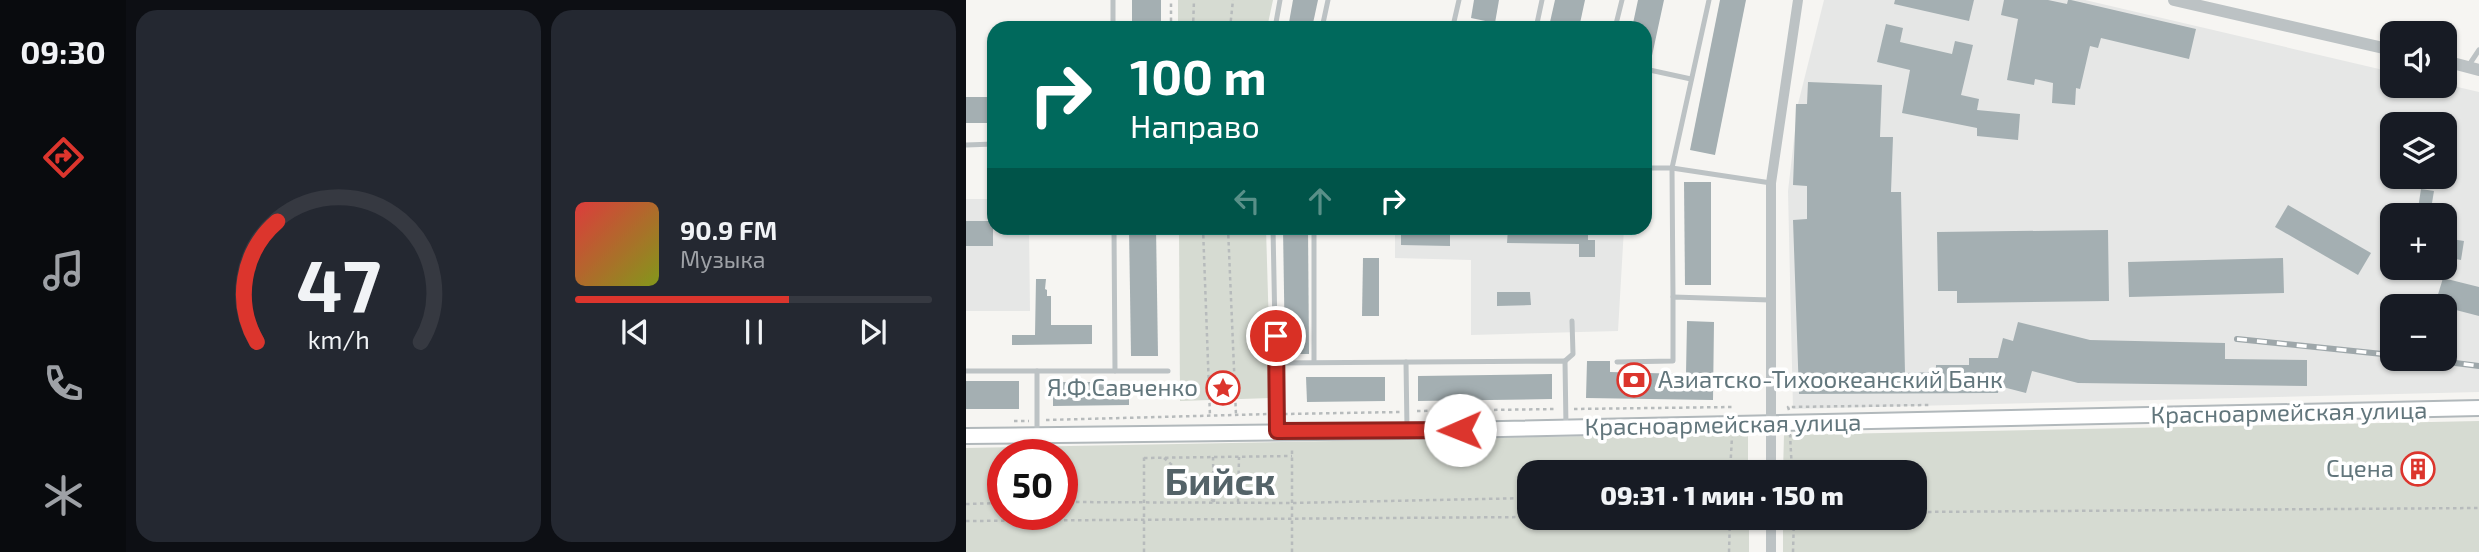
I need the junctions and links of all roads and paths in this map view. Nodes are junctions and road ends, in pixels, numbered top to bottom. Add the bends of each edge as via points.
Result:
1 (1113, 0) edge
2 (1171, 0) edge
3 (1194, 0) edge
4 (1233, 0) edge
5 (1280, 0) edge
6 (1328, 0) edge
7 (1459, 0) edge
8 (1542, 0) edge
9 (1622, 0) edge
10 (1709, 0) edge
11 (1798, 0) edge
12 (2174, 0) edge
13 (1113, 21) edge
14 (1171, 21) edge
15 (1194, 21) edge
16 (1231, 21) edge
17 (1276, 21) edge
18 (1324, 21) edge
19 (1454, 21) edge
20 (1538, 21) edge
21 (1617, 21) edge
22 (2380, 47) edge
23 (2479, 50) edge
24 (2473, 68) edge
25 (1652, 71) edge
26 (1691, 79) junction
27 (987, 144) edge
28 (966, 145) edge
29 (1652, 168) edge
30 (1672, 168) junction
31 (1771, 183) junction
32 (1114, 235) edge
33 (1203, 235) edge
34 (1228, 235) edge
35 (1273, 235) edge
36 (1314, 235) edge
37 (1673, 297) junction
38 (1771, 300) junction
39 (1572, 321) dead end
40 (1565, 361) junction
41 (1314, 362) junction
42 (1406, 362) junction
43 (1617, 362) dead end
44 (1276, 363) junction
45 (1037, 371) junction
46 (1115, 371) junction
47 (1168, 371) dead end
48 (966, 372) edge
49 (2479, 408) edge
50 (1292, 413) dead end
51 (1277, 414) junction
52 (1236, 415) junction
53 (1210, 416) junction
54 (1013, 421) dead end
55 (1771, 424) junction
56 (1037, 427) junction
57 (1566, 428) junction
58 (1277, 431) junction
59 (1407, 431) junction
60 (966, 436) edge
61 (1292, 448) dead end
62 (1292, 456) junction
63 (1213, 457) junction
64 (1239, 457) junction
65 (1164, 458) junction
66 (1771, 460) edge
67 (1517, 498) edge
68 (1144, 501) junction
69 (1078, 502) edge
70 (1214, 502) junction
71 (1238, 502) junction
72 (966, 503) edge
73 (987, 503) edge
74 (1292, 503) junction
75 (2479, 508) edge
76 (1927, 512) edge
77 (1517, 517) edge
78 (1144, 519) junction
79 (1292, 520) junction
80 (966, 522) edge
81 (1730, 530) edge
82 (1772, 530) edge
83 (1794, 530) edge
84 (1144, 552) edge
85 (1292, 552) edge
86 (1729, 552) edge
87 (1771, 552) edge
88 (1793, 552) edge

1 - 13 lane
2 - 14 path
3 - 15 path
4 - 16 path
5 - 17 lane
6 - 18 lane
7 - 19 lane
8 - 20 lane
9 - 21 lane
10 - 26 lane
11 - 31 street
12 - 22 street
23 - 24 lane
25 - 26 lane
26 - 30 lane
27 - 28 lane
29 - 30 lane
30 - 31 lane
30 - 37 lane
31 - 38 street
32 - 46 lane
33 - 53 path
34 - 52 path
35 - 44 lane
36 - 41 lane
37 - 38 lane
37 - 43 lane via 1672,361
38 - 55 street
39 - 40 lane via 1573,354
40 - 42 lane
40 - 57 lane
41 - 42 lane
41 - 44 lane
42 - 59 lane
44 - 51 lane
45 - 46 lane
45 - 48 lane
45 - 56 lane
46 - 47 lane
49 - 55 main road, Красноармейская улица
50 - 51 path
51 - 52 path
51 - 58 lane
52 - 53 path
53 - 56 path
54 - 56 path
55 - 57 main road, Красноармейская улица
55 - 66 street
56 - 58 main road, Красноармейская улица
56 - 60 main road, Красноармейская улица
57 - 59 main road, Красноармейская улица
58 - 59 main road, Красноармейская улица
61 - 62 path
62 - 64 path
62 - 74 path
63 - 64 path
63 - 65 path
63 - 70 path
64 - 71 path
65 - 68 path via 1144,456
65 - 70 path
67 - 74 path
68 - 69 path
68 - 70 path
68 - 78 path
70 - 71 path
71 - 74 path
72 - 73 path
74 - 79 path
75 - 76 path
77 - 79 path
78 - 79 path
78 - 80 path
78 - 84 path
79 - 85 path
81 - 86 path
82 - 87 street
83 - 88 path

